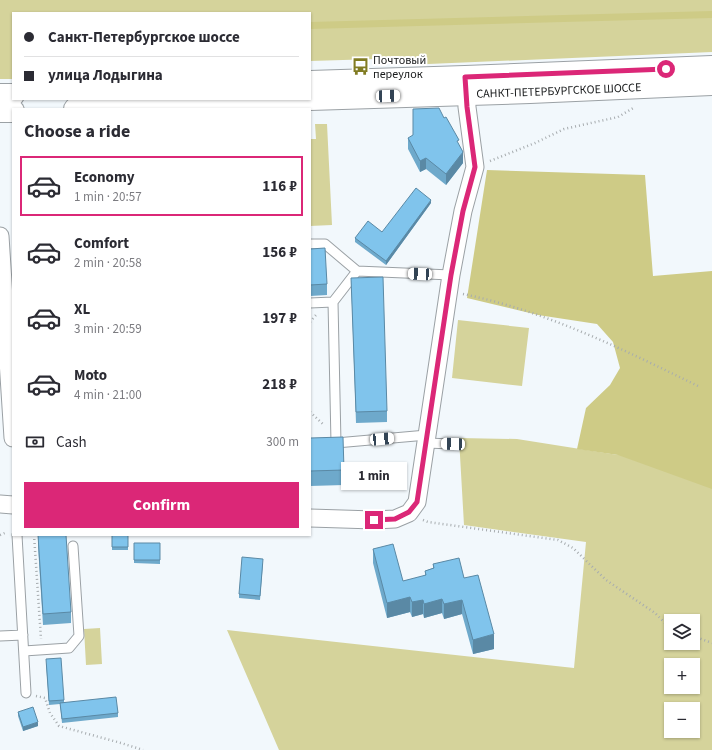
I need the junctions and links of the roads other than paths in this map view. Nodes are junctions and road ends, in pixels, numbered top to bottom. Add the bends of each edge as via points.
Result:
1 (712, 67) edge
2 (311, 82) edge
3 (712, 84) edge
4 (466, 86) junction
5 (12, 94) edge
6 (0, 95) edge
7 (311, 99) edge
8 (278, 100) edge
9 (98, 108) edge
10 (0, 111) edge
11 (12, 111) edge
12 (0, 236) edge
13 (311, 244) edge
14 (357, 271) junction
15 (8, 277) edge
16 (450, 283) junction
17 (334, 302) junction
18 (311, 303) edge
19 (12, 406) edge
20 (427, 439) junction
21 (336, 443) junction
22 (311, 444) edge
23 (453, 444) dead end
24 (0, 504) edge
25 (12, 505) edge
26 (311, 518) edge
27 (17, 536) edge
28 (73, 546) dead end
29 (23, 635) junction
30 (0, 636) edge
31 (24, 651) junction
32 (26, 693) road end

1 - 4 main road, САНКТ-ПЕТЕРБУРГСКОЕ ШОССЕ
2 - 4 main road, САНКТ-ПЕТЕРБУРГСКОЕ ШОССЕ
3 - 4 main road, САНКТ-ПЕТЕРБУРГСКОЕ ШОССЕ
4 - 7 main road, САНКТ-ПЕТЕРБУРГСКОЕ ШОССЕ
4 - 16 street via 475,167 463,211
5 - 6 main road
8 - 9 main road
10 - 11 main road
12 - 15 street
13 - 14 lane via 325,244
14 - 16 lane
14 - 17 lane
15 - 19 street
16 - 20 street
17 - 18 lane
17 - 21 lane
20 - 21 lane
20 - 23 lane
20 - 26 street via 413,507 395,519
21 - 22 lane
24 - 25 street
27 - 29 lane
28 - 31 lane via 79,636 69,648
29 - 30 lane
29 - 31 lane
31 - 32 lane

